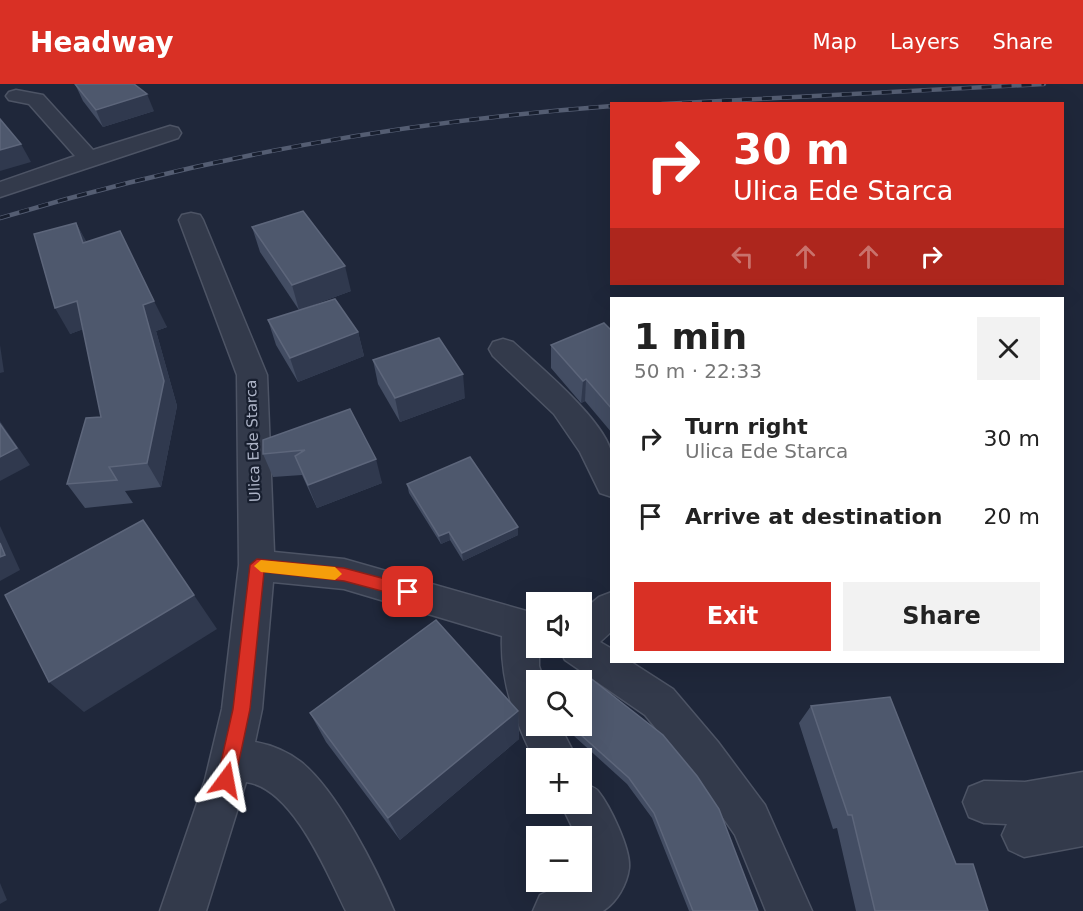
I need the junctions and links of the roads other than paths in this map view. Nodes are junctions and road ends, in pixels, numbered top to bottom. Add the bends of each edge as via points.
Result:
1 (5, 95) edge
2 (170, 133) dead end
3 (88, 159) junction
4 (0, 190) edge
5 (191, 220) dead end
6 (504, 349) dead end
7 (610, 480) edge
8 (257, 565) junction
9 (610, 610) edge
10 (592, 625) edge
11 (526, 627) edge
12 (526, 641) edge
13 (592, 657) edge
14 (526, 687) edge
15 (230, 760) junction
16 (1083, 793) edge
17 (984, 802) dead end
18 (588, 814) edge
19 (1083, 824) edge
20 (1024, 835) dead end
21 (577, 907) edge
22 (183, 911) edge
23 (371, 911) edge
24 (789, 911) edge

1 - 3 street via 36,99
2 - 3 street
3 - 4 street
5 - 8 street, Ulica Ede Starca via 252,375
6 - 7 street via 565,406
8 - 11 street via 344,574
8 - 15 street, Ulica Ede Starca via 242,709
9 - 10 street
12 - 14 street via 520,666
13 - 24 street via 659,702 704,756 750,820
15 - 22 street, Ulica Ede Starca
15 - 23 street via 269,766 290,778 306,796
16 - 17 street via 1025,803
18 - 21 street via 604,844 608,869 603,885
19 - 20 street

